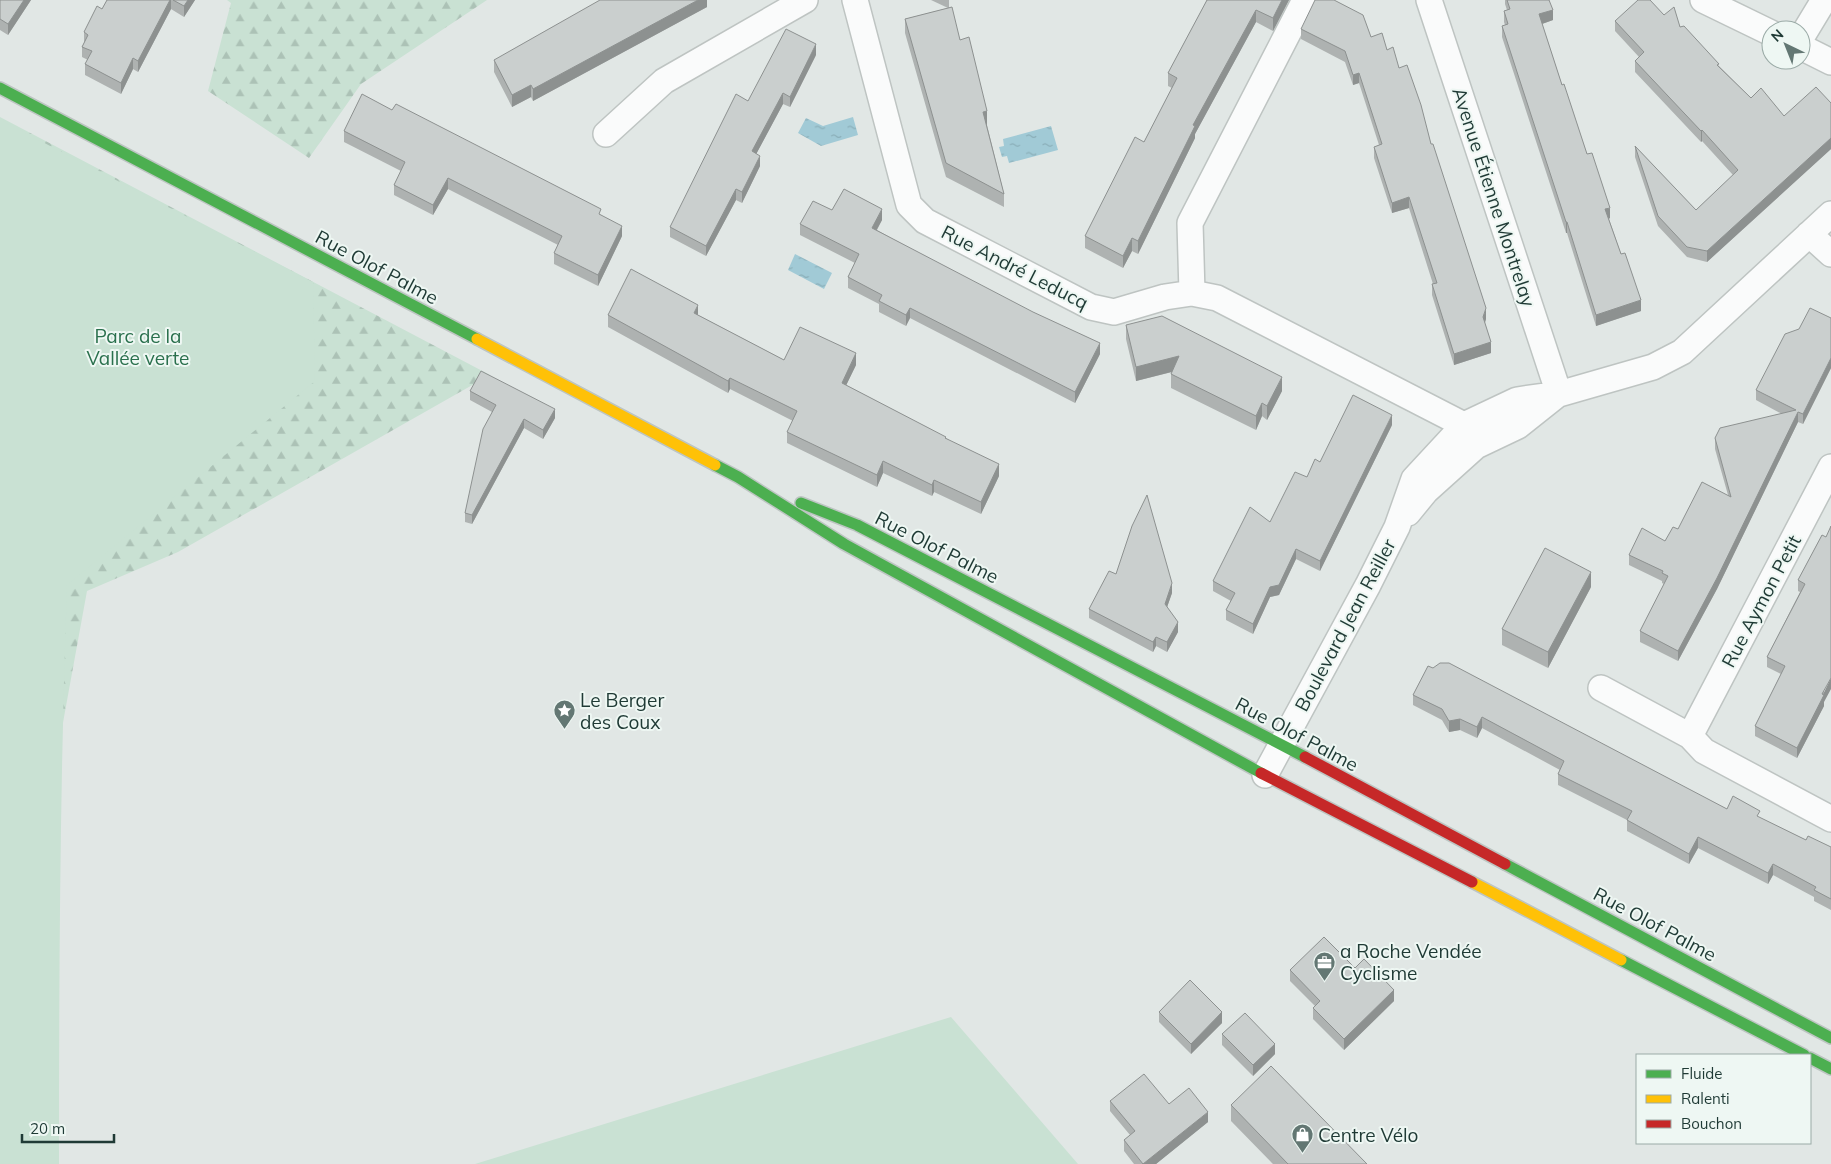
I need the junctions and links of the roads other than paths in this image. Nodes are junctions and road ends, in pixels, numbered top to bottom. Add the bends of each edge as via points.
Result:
1 (805, 0) edge
2 (855, 0) edge
3 (1305, 0) edge
4 (1429, 0) edge
5 (1703, 0) edge
6 (1824, 0) edge
7 (1811, 21) edge
8 (1761, 28) edge
9 (1811, 52) edge
10 (1831, 62) edge
11 (0, 88) edge
12 (606, 134) dead end
13 (1831, 214) edge
14 (1809, 234) junction
15 (1831, 254) edge
16 (1192, 293) junction
17 (1559, 394) junction
18 (1470, 436) junction
19 (1831, 467) edge
20 (738, 477) junction
21 (1601, 688) dead end
22 (1690, 736) junction
23 (1282, 745) junction
24 (1265, 775) junction
25 (1831, 819) edge
26 (1831, 1038) edge
27 (1802, 1054) edge
28 (1811, 1059) edge
29 (1831, 1069) edge

1 - 12 street via 664,81
2 - 16 street, Rue André Leducq via 909,205 924,221 1091,307 1114,312 1165,297
3 - 16 street via 1190,223
4 - 17 street, Avenue Étienne Montrelay
5 - 8 street
6 - 7 street
9 - 10 street
11 - 20 main road, Rue Olof Palme
13 - 14 street, Boulevard Jean Reiller
14 - 15 street
14 - 17 street, Boulevard Jean Reiller via 1682,352 1653,367
16 - 18 street, Rue André Leducq via 1217,298
17 - 18 street, Boulevard Jean Reiller via 1517,400
18 - 23 street, Boulevard Jean Reiller via 1414,479 1397,527
19 - 22 street, Rue Aymon Petit
20 - 23 main road, Rue Olof Palme via 857,525
20 - 24 main road, Rue Olof Palme via 844,544
21 - 22 street
22 - 25 street via 1704,751
23 - 24 street, Boulevard Jean Reiller
23 - 26 main road, Rue Olof Palme
24 - 27 main road, Rue Olof Palme
28 - 29 main road

